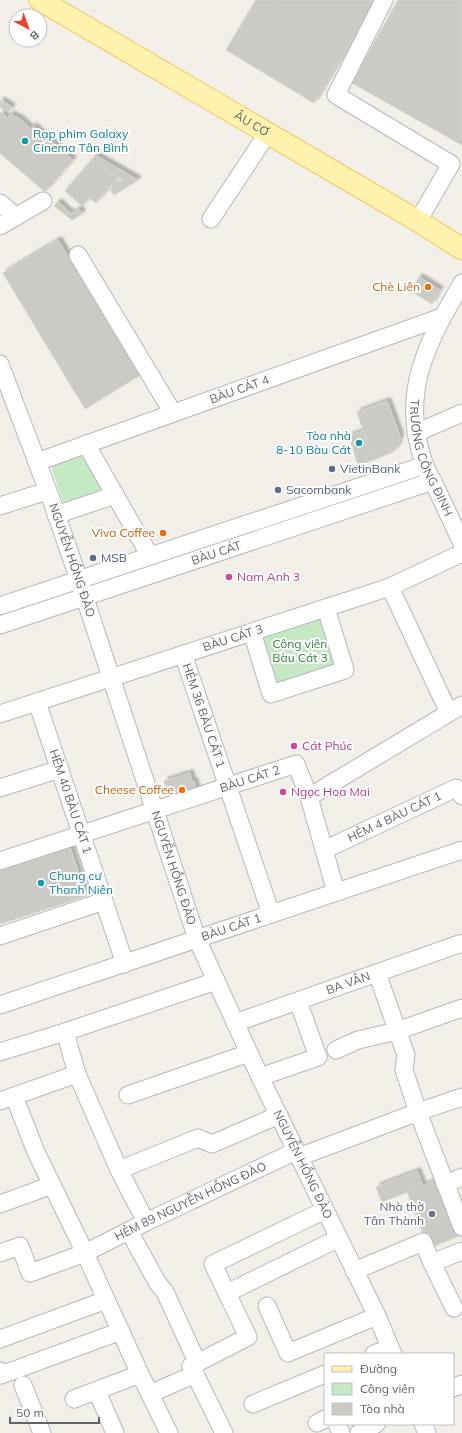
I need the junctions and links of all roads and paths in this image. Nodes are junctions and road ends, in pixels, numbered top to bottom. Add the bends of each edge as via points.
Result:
1 (40, 0) edge
2 (384, 0) edge
3 (267, 134) junction
4 (457, 167) edge
5 (43, 201) dead end
6 (0, 203) edge
7 (16, 217) junction
8 (211, 218) dead end
9 (418, 221) junction
10 (0, 226) edge
11 (462, 249) edge
12 (78, 255) dead end
13 (462, 284) edge
14 (442, 318) junction
15 (0, 364) edge
16 (462, 413) edge
17 (172, 414) junction
18 (416, 433) junction
19 (86, 444) junction
20 (37, 462) junction
21 (425, 465) junction
22 (433, 482) junction
23 (47, 491) junction
24 (115, 495) junction
25 (0, 506) edge
26 (56, 515) junction
27 (251, 523) junction
28 (257, 540) junction
29 (462, 544) edge
30 (150, 556) junction
31 (79, 580) junction
32 (390, 587) junction
33 (84, 597) junction
34 (0, 606) edge
35 (326, 608) junction
36 (0, 625) edge
37 (252, 632) junction
38 (183, 654) junction
39 (110, 678) junction
40 (37, 702) junction
41 (455, 709) edge
42 (0, 714) edge
43 (60, 769) junction
44 (228, 786) junction
45 (0, 788) edge
46 (462, 796) edge
47 (309, 797) junction
48 (154, 810) junction
49 (81, 834) junction
50 (324, 850) junction
51 (462, 850) edge
52 (0, 861) edge
53 (336, 892) junction
54 (104, 901) junction
55 (271, 914) junction
56 (0, 936) edge
57 (197, 939) junction
58 (462, 943) edge
59 (124, 964) junction
60 (377, 973) junction
61 (216, 981) junction
62 (298, 1001) junction
63 (0, 1006) edge
64 (462, 1008) edge
65 (235, 1023) junction
66 (397, 1031) junction
67 (65, 1032) junction
68 (336, 1050) dead end
69 (0, 1052) edge
70 (249, 1054) junction
71 (77, 1074) junction
72 (260, 1077) junction
73 (128, 1095) dead end
74 (462, 1097) edge
75 (7, 1098) edge
76 (418, 1112) junction
77 (279, 1115) junction
78 (298, 1154) junction
79 (119, 1170) junction
80 (462, 1177) edge
81 (445, 1184) junction
82 (52, 1185) junction
83 (0, 1204) edge
84 (325, 1210) junction
85 (146, 1222) junction
86 (462, 1227) edge
87 (129, 1231) junction
88 (339, 1238) junction
89 (462, 1251) edge
90 (0, 1253) edge
91 (85, 1253) junction
92 (432, 1263) junction
93 (354, 1270) junction
94 (227, 1293) junction
95 (106, 1300) junction
96 (266, 1306) dead end
97 (454, 1308) dead end
98 (377, 1316) junction
99 (121, 1331) junction
100 (0, 1339) edge
101 (391, 1351) edge
102 (380, 1353) edge
103 (196, 1368) junction
104 (0, 1372) edge
105 (140, 1374) junction
106 (324, 1374) edge
107 (23, 1385) dead end
108 (97, 1391) junction
109 (150, 1394) junction
110 (74, 1399) dead end
111 (253, 1404) dead end
112 (374, 1425) edge
113 (41, 1433) edge
114 (115, 1433) edge
115 (169, 1433) edge
116 (224, 1433) edge
117 (359, 1433) edge

1 - 3 main road, ÂU CƠ
2 - 4 street via 336,95
3 - 8 street
3 - 9 main road, ÂU CƠ
4 - 9 street
5 - 7 street
6 - 7 street
7 - 10 street
9 - 11 main road, ÂU CƠ
12 - 17 street
13 - 14 street, TRƯƠNG CÔNG ĐỊNH
14 - 17 street, BÀU CÁT 4
14 - 18 street, TRƯƠNG CÔNG ĐỊNH via 416,382
15 - 20 street, NGUYỄN HỒNG ĐÀO
16 - 18 street
17 - 19 street, BÀU CÁT 4
18 - 21 street, TRƯƠNG CÔNG ĐỊNH
19 - 20 street, BÀU CÁT 4
19 - 24 street
20 - 23 street, NGUYỄN HỒNG ĐÀO
21 - 22 street, TRƯƠNG CÔNG ĐỊNH
21 - 27 street, BÀU CÁT
22 - 28 street, BÀU CÁT
22 - 29 street, TRƯƠNG CÔNG ĐỊNH
23 - 25 street
23 - 26 street, NGUYỄN HỒNG ĐÀO
24 - 26 street
24 - 30 street
26 - 31 street, NGUYỄN HỒNG ĐÀO
27 - 28 street
27 - 30 street, BÀU CÁT
28 - 33 street, BÀU CÁT
29 - 32 street, BÀU CÁT 3
30 - 31 street, BÀU CÁT
31 - 33 street, NGUYỄN HỒNG ĐÀO
31 - 34 street, BÀU CÁT
32 - 35 street, BÀU CÁT 3
32 - 41 street
33 - 36 street, BÀU CÁT
33 - 39 street, NGUYỄN HỒNG ĐÀO
35 - 37 street, BÀU CÁT 3
35 - 37 street via 345,670 330,675 271,694
37 - 38 street, BÀU CÁT 3
38 - 39 street, BÀU CÁT 3
38 - 44 street, HẺM 36 BÀU CÁT 1
39 - 40 street, BÀU CÁT 3
39 - 48 street, NGUYỄN HỒNG ĐÀO
40 - 42 street, BÀU CÁT 3
40 - 43 street, HẺM 40 BÀU CÁT 1
41 - 47 street
43 - 45 street
43 - 49 street, HẺM 40 BÀU CÁT 1
44 - 47 street, BÀU CÁT 2 via 296,764
44 - 48 street, BÀU CÁT 2
44 - 55 street, HẺM 36 BÀU CÁT 1
46 - 50 street, HẺM 4 BÀU CÁT 1 via 456,788
47 - 50 street
48 - 49 street, BÀU CÁT 2
48 - 57 street, NGUYỄN HỒNG ĐÀO
49 - 52 street, BÀU CÁT 2
49 - 54 street, HẺM 40 BÀU CÁT 1
50 - 53 street
51 - 53 street, BÀU CÁT 1
53 - 55 street, BÀU CÁT 1
54 - 56 street
54 - 59 street, HẺM 40 BÀU CÁT 1
55 - 57 street, BÀU CÁT 1
57 - 59 street, BÀU CÁT 1
57 - 61 street, NGUYỄN HỒNG ĐÀO
58 - 60 street, BA VÂN
59 - 63 street, BÀU CÁT 1
60 - 62 street, BA VÂN
60 - 66 street
61 - 65 street, NGUYỄN HỒNG ĐÀO
61 - 67 street
62 - 65 street, BA VÂN
62 - 72 street via 318,1058
64 - 66 street
65 - 70 street, NGUYỄN HỒNG ĐÀO
66 - 68 street via 358,1040
66 - 76 street via 406,1055 404,1070
67 - 69 street
67 - 71 street
70 - 72 street, NGUYỄN HỒNG ĐÀO
70 - 73 street
71 - 75 street
71 - 79 street
72 - 77 street, NGUYỄN HỒNG ĐÀO
74 - 76 street, HẺM 89 NGUYỄN HỒNG ĐÀO
75 - 82 street
76 - 78 street, HẺM 89 NGUYỄN HỒNG ĐÀO
76 - 81 street
77 - 78 street, NGUYỄN HỒNG ĐÀO
77 - 79 street via 212,1144 198,1138
78 - 84 street, NGUYỄN HỒNG ĐÀO
78 - 85 street, HẺM 89 NGUYỄN HỒNG ĐÀO
79 - 85 street
80 - 81 street
81 - 86 street
82 - 83 street
82 - 91 street
84 - 88 street, NGUYỄN HỒNG ĐÀO
84 - 94 street via 213,1264
85 - 87 street, HẺM 89 NGUYỄN HỒNG ĐÀO
87 - 91 street, HẺM 89 NGUYỄN HỒNG ĐÀO
87 - 103 street via 165,1292
88 - 93 street, NGUYỄN HỒNG ĐÀO
88 - 94 street
89 - 92 street
90 - 91 street, HẺM 89 NGUYỄN HỒNG ĐÀO via 20,1246 30,1273
91 - 95 street
92 - 93 street via 422,1242
92 - 97 street
93 - 98 street, NGUYỄN HỒNG ĐÀO
94 - 103 street via 248,1337
95 - 99 street
95 - 100 street
96 - 98 street via 288,1353
98 - 101 street, NGUYỄN HỒNG ĐÀO
99 - 104 street via 1,1375
99 - 105 street
101 - 102 street
103 - 109 street
103 - 116 street
105 - 108 street
105 - 109 street
106 - 111 street
107 - 113 street
108 - 110 street
108 - 114 street
109 - 115 street
112 - 117 street

